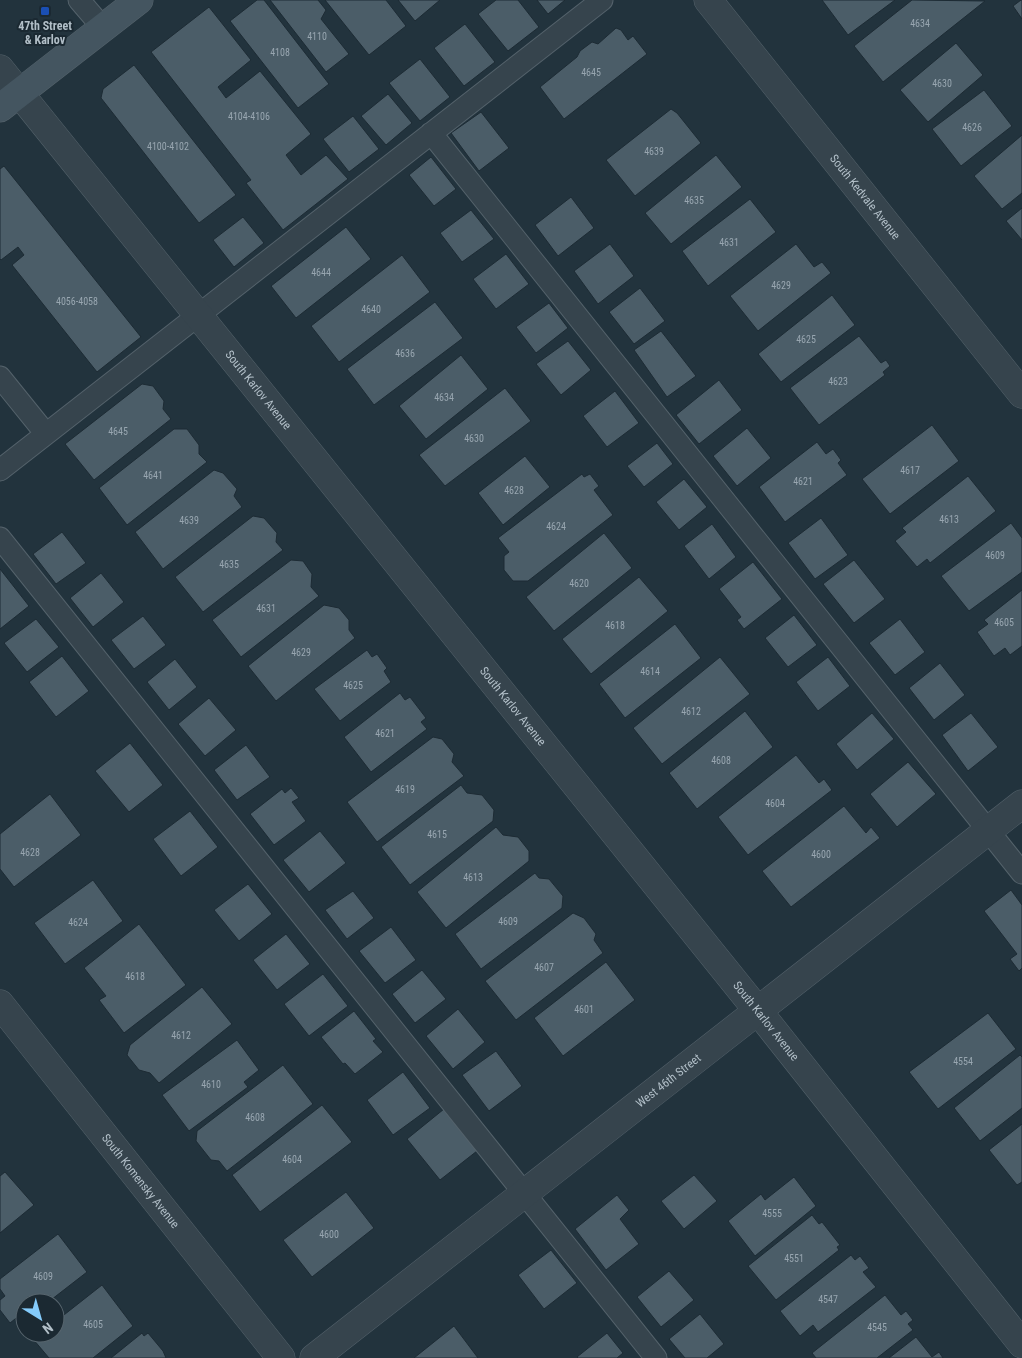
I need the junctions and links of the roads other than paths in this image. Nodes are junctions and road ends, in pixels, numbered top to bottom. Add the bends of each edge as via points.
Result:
1 (79, 0) edge
2 (139, 0) edge
3 (602, 0) edge
4 (708, 0) edge
5 (103, 28) junction
6 (0, 69) edge
7 (10, 101) edge
8 (431, 133) junction
9 (199, 315) junction
10 (0, 377) edge
11 (1022, 394) edge
12 (46, 434) junction
13 (0, 470) edge
14 (0, 538) edge
15 (1022, 804) edge
16 (988, 831) junction
17 (1022, 873) edge
18 (0, 1004) edge
19 (758, 1011) junction
20 (524, 1194) junction
21 (1022, 1344) edge
22 (282, 1358) edge
23 (314, 1358) edge
24 (656, 1358) edge

1 - 5 lane
2 - 5 main road
3 - 8 lane
4 - 11 street, South Kedvale Avenue
5 - 7 main road
6 - 7 street, South Karlov Avenue
7 - 9 street, South Karlov Avenue
8 - 9 lane
8 - 16 lane
9 - 12 lane
9 - 19 street, South Karlov Avenue
10 - 12 lane
12 - 13 lane
14 - 20 lane
15 - 16 street, West 46th Street
16 - 17 lane
16 - 19 street, West 46th Street
18 - 22 street, South Komensky Avenue
19 - 20 street, West 46th Street
19 - 21 street, South Karlov Avenue
20 - 23 street, West 46th Street
20 - 24 lane

